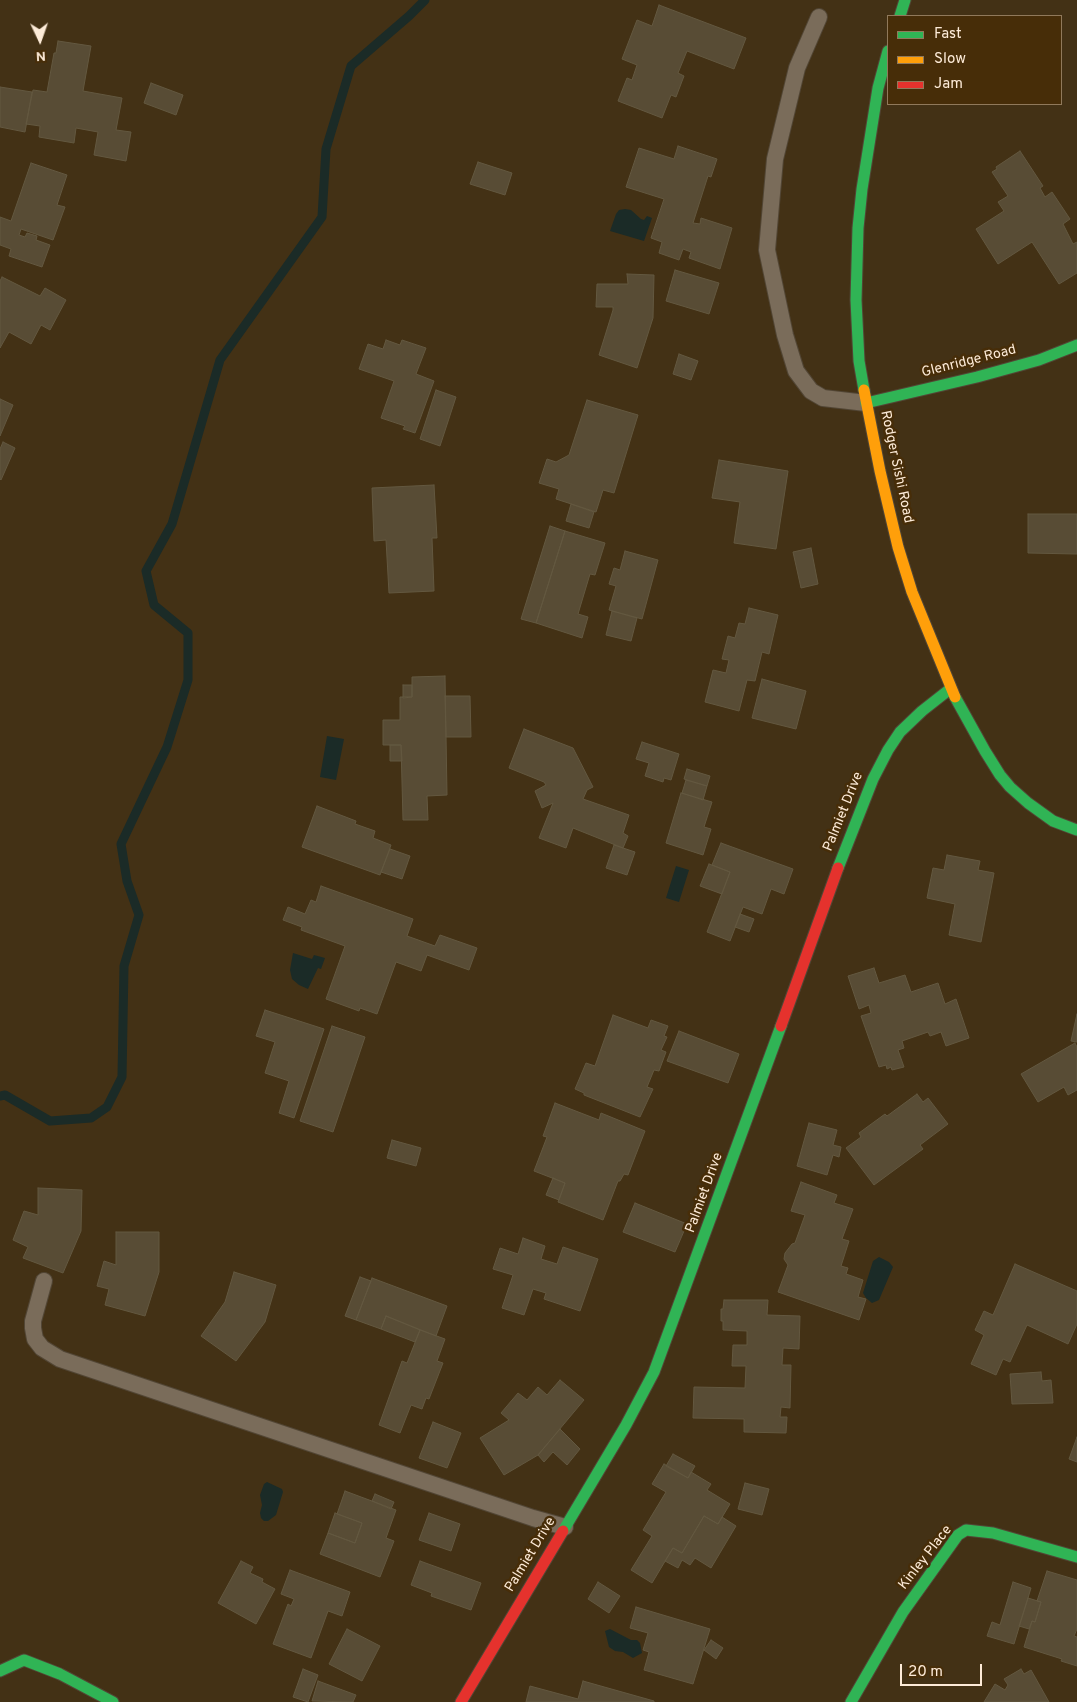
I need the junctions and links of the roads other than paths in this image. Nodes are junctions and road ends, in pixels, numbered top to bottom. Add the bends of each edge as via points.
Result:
1 (905, 0) edge
2 (900, 15) edge
3 (819, 18) dead end
4 (887, 55) edge
5 (1077, 345) edge
6 (866, 403) junction
7 (950, 689) junction
8 (1077, 830) edge
9 (44, 1281) dead end
10 (565, 1527) junction
11 (1077, 1557) edge
12 (0, 1671) edge
13 (114, 1702) edge
14 (461, 1702) edge
15 (851, 1702) edge

1 - 2 street
3 - 6 lane via 797,68 775,159 767,250 785,336 796,371 811,391 823,398
4 - 6 street, Rodger Sishi Road via 872,122 858,228 856,300 859,361
5 - 6 street, Glenridge Road via 1039,360
6 - 7 street, Rodger Sishi Road via 903,564
7 - 8 street, Rodger Sishi Road via 985,751 1010,787 1053,820
7 - 10 street, Palmiet Drive via 900,732 873,779 830,888 658,1363 626,1425
9 - 10 lane via 33,1321 35,1339 42,1348 60,1358
10 - 14 street, Palmiet Drive
11 - 15 street, Kinley Place via 992,1533 966,1530 958,1536 903,1612
12 - 13 street via 24,1660 60,1674

